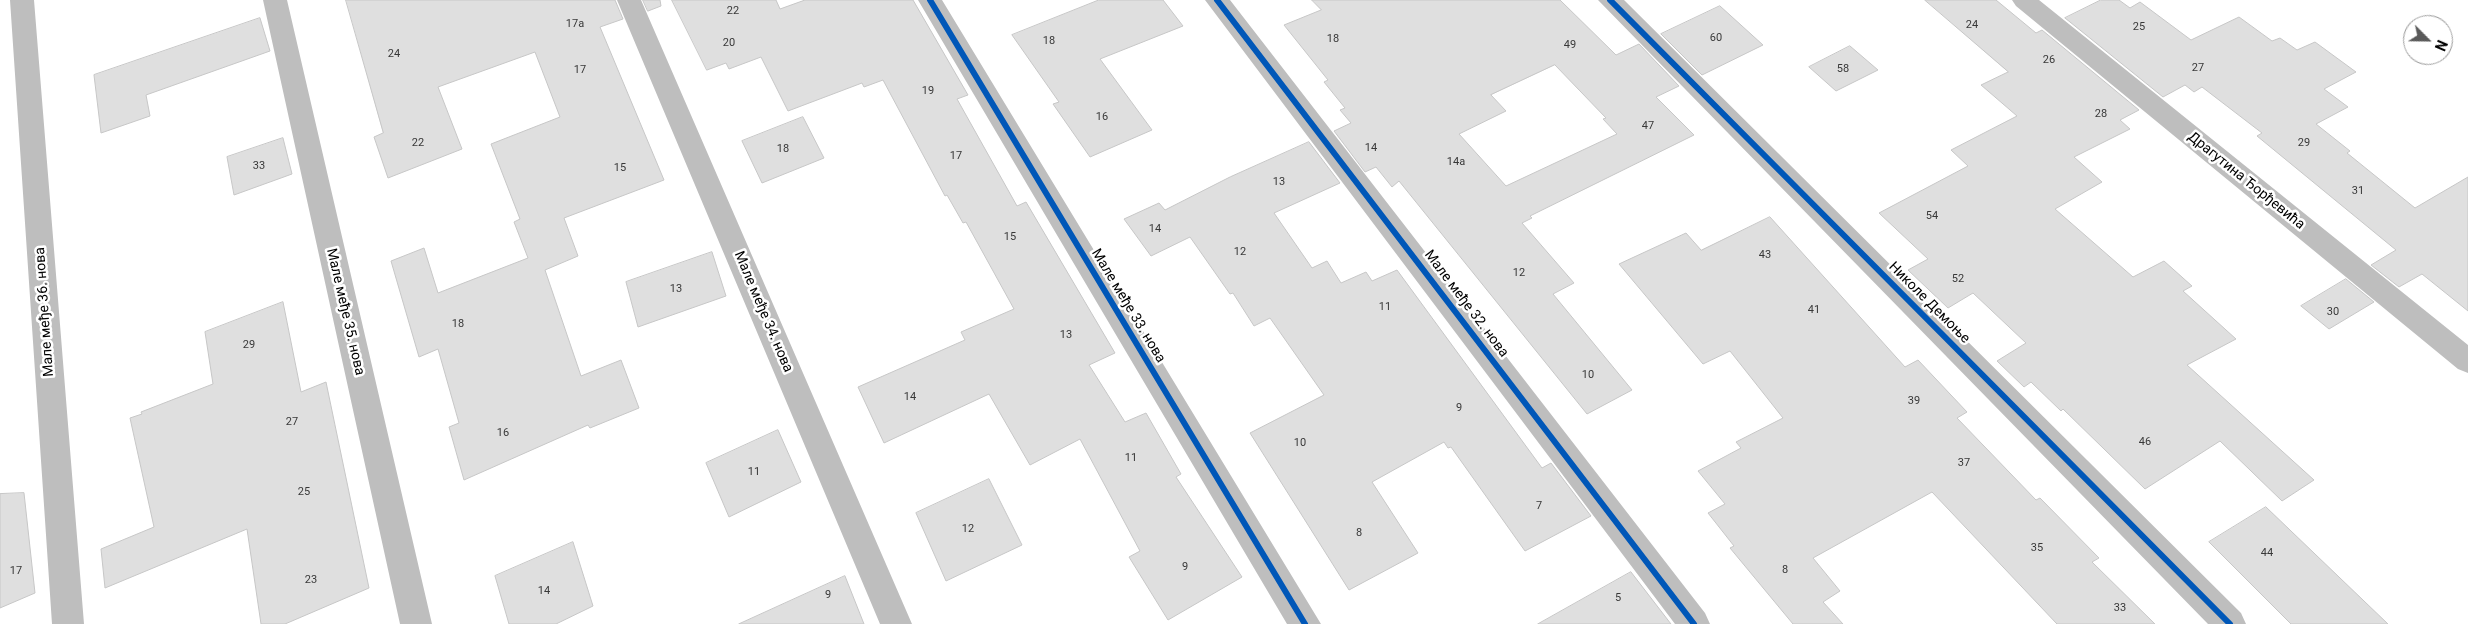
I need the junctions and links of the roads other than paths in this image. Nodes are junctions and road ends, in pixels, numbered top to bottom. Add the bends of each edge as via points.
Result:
1 (22, 0) edge
2 (275, 0) edge
3 (629, 0) edge
4 (930, 0) edge
5 (1218, 0) edge
6 (1610, 0) edge
7 (2024, 0) edge
8 (2468, 361) edge
9 (68, 624) edge
10 (416, 624) edge
11 (896, 624) edge
12 (1305, 624) edge
13 (1694, 624) edge
14 (2230, 624) edge

1 - 9 street, Мале међе 36. нова
2 - 10 street, Мале међе 35. нова
3 - 11 street, Мале међе 34. нова
4 - 12 street, Мале међе 33. нова
5 - 13 street, Мале међе 32. нова
6 - 14 street, Николе Демоње
7 - 8 street, Драгутина Ђорђевића

